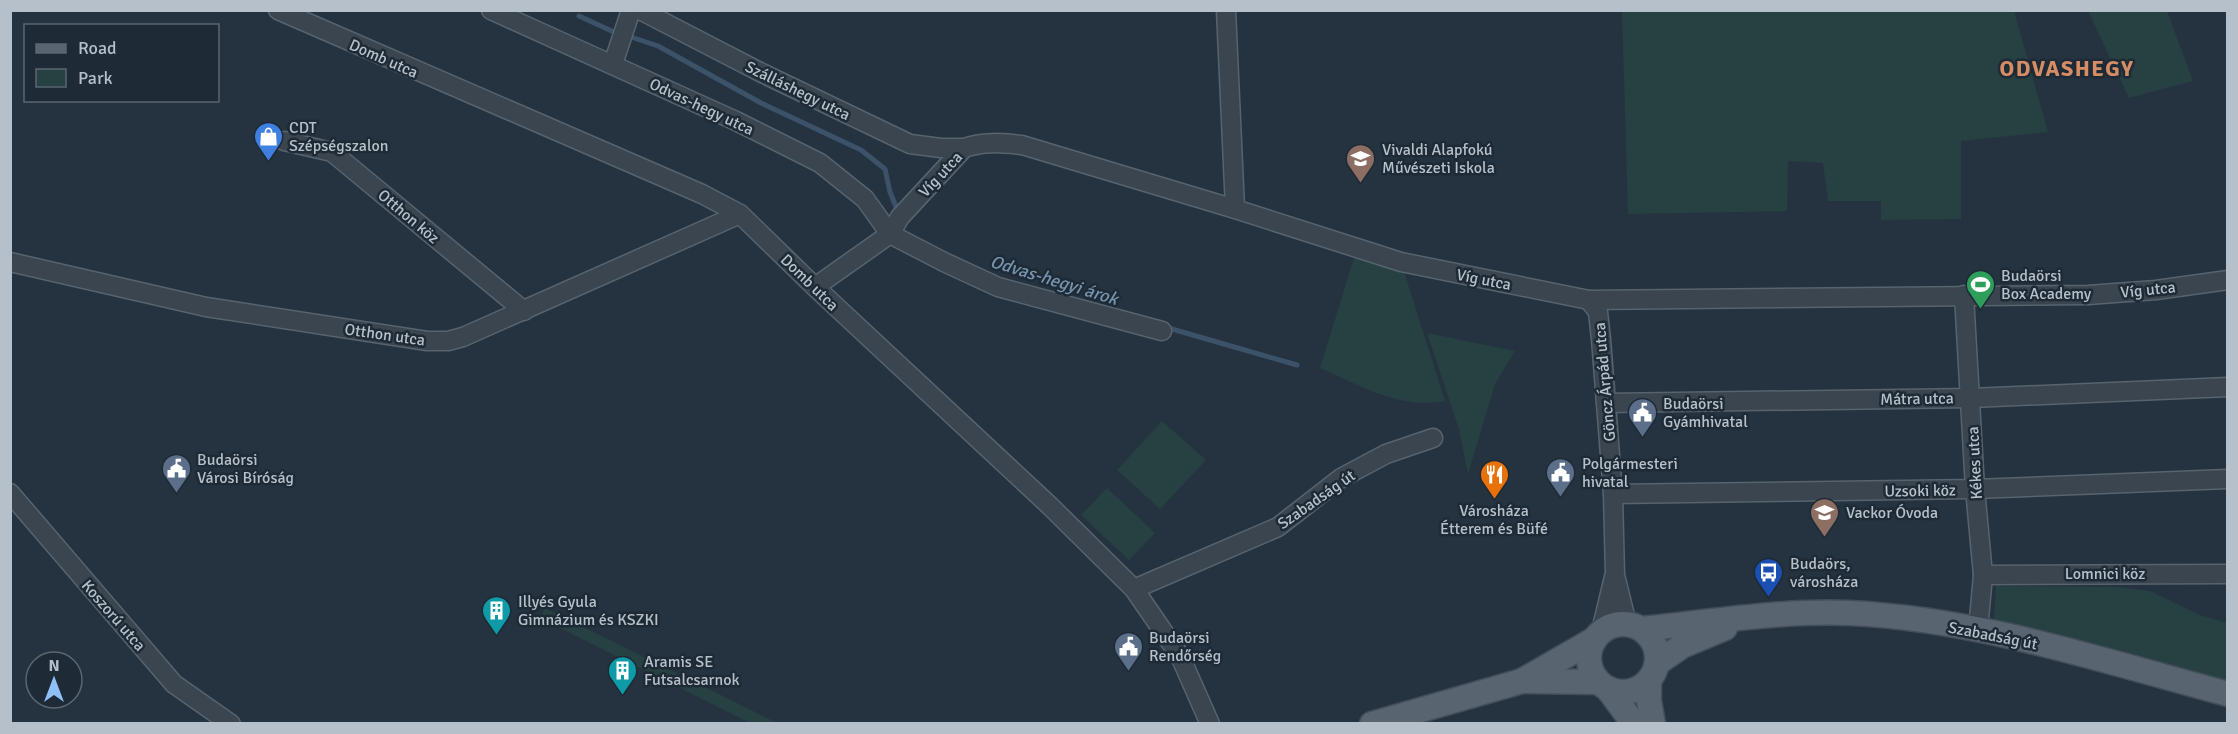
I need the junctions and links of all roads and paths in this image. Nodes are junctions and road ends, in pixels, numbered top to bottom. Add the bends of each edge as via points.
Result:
1 (278, 10) edge
2 (491, 10) edge
3 (631, 10) edge
4 (639, 10) edge
5 (1226, 10) edge
6 (613, 64) junction
7 (284, 141) dead end
8 (964, 148) junction
9 (1235, 209) junction
10 (740, 214) junction
11 (890, 234) junction
12 (10, 262) edge
13 (2228, 280) edge
14 (815, 288) junction
15 (1964, 295) junction
16 (1589, 300) junction
17 (524, 311) junction
18 (1162, 331) dead end
19 (2228, 387) edge
20 (1971, 398) junction
21 (1606, 403) junction
22 (1433, 438) dead end
23 (2228, 479) edge
24 (1975, 489) junction
25 (10, 493) edge
26 (1613, 494) junction
27 (2228, 574) edge
28 (1615, 575) junction
29 (1983, 575) junction
30 (1134, 589) junction
31 (1752, 618) junction
32 (1634, 626) junction
33 (1978, 630) junction
34 (1598, 635) junction
35 (1653, 672) junction
36 (1522, 681) junction
37 (1602, 686) junction
38 (2228, 694) edge
39 (231, 723) edge
40 (1210, 723) edge
41 (1372, 723) edge
42 (1634, 723) edge
43 (1653, 723) edge

1 - 10 street, Domb utca
2 - 6 street, Odvas-hegy utca
3 - 6 street
4 - 8 street, Szálláshegy utca via 910,144
5 - 9 street
6 - 11 street, Odvas-hegy utca via 820,163 865,199
7 - 17 street, Otthon köz via 332,152
8 - 9 street, Víg utca via 997,142 1022,145
8 - 11 street, Víg utca via 900,217
9 - 16 street, Víg utca via 1401,262
10 - 14 street, Domb utca
10 - 17 street, Otthon utca
11 - 14 street, Víg utca
11 - 18 street via 998,287
12 - 17 street, Otthon utca via 206,307 427,341 463,337
13 - 15 street, Víg utca via 2088,295
14 - 30 street, Domb utca
15 - 16 street, Víg utca
15 - 20 street, Kékes utca
16 - 21 street, Göncz Árpád utca via 1598,312
19 - 20 street, Mátra utca
20 - 21 street, Mátra utca
20 - 24 street, Kékes utca
21 - 26 street, Göncz Árpád utca
22 - 30 street, Szabadság út via 1386,454 1341,478 1278,527
23 - 24 street, Uzsoki köz
24 - 26 street, Uzsoki köz
24 - 29 street, Kékes utca
25 - 39 street, Koszorú utca via 174,684
26 - 28 street, Göncz Árpád utca
27 - 29 street, Lomnici köz
28 - 32 street, Göncz Árpád utca
28 - 34 street, Göncz Árpád utca
29 - 33 street, Kékes utca
30 - 40 street, Domb utca via 1180,656
31 - 32 main road, Szabadság út
31 - 33 main road, Szabadság út via 1850,613
31 - 35 main road, Szabadság út via 1692,642
32 - 34 main road via 1616,624
32 - 35 main road via 1656,647
33 - 38 main road, Szabadság út
34 - 36 main road
34 - 37 main road via 1589,662 1592,675
35 - 37 main road via 1643,687 1626,693
35 - 43 main road via 1649,701
36 - 37 main road
36 - 41 main road
37 - 42 main road

